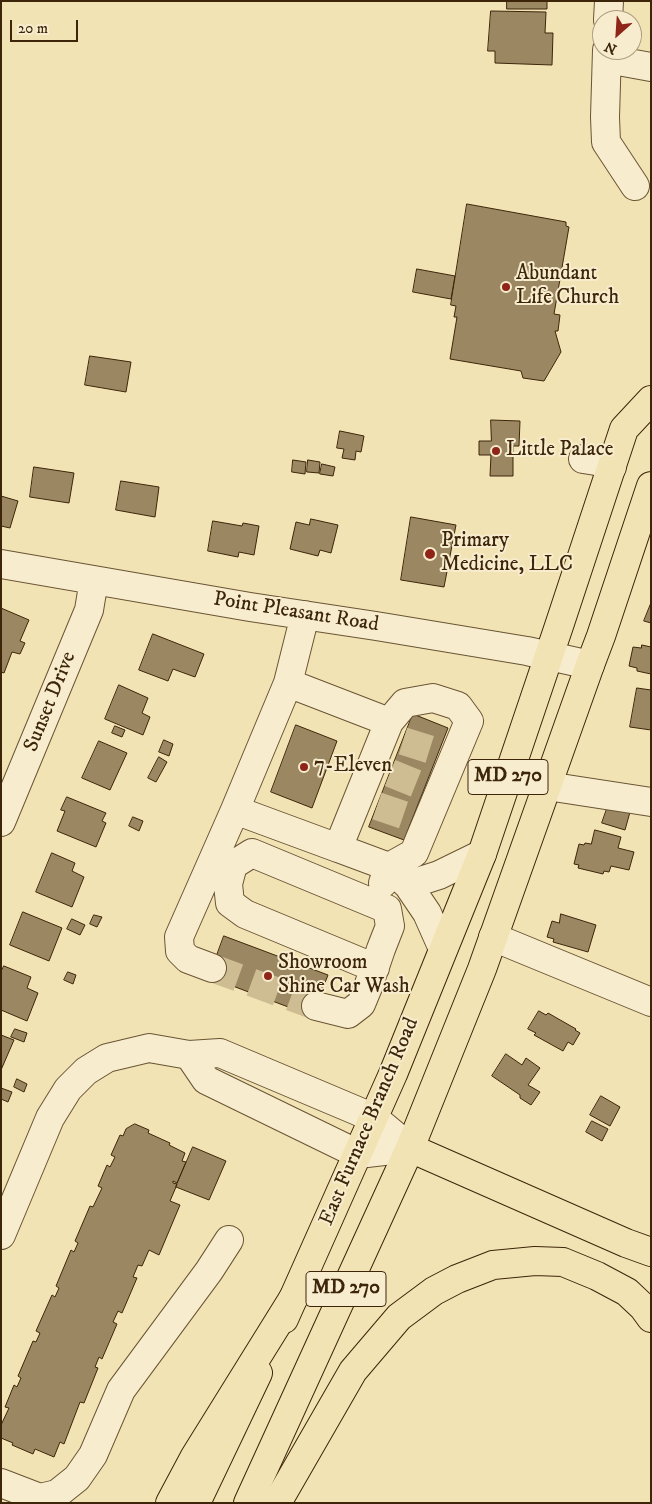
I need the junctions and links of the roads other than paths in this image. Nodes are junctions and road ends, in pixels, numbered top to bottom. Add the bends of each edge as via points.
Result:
1 (607, 60) edge
2 (625, 60) edge
3 (651, 67) edge
4 (635, 186) dead end
5 (651, 400) edge
6 (583, 458) dead end
7 (612, 467) junction
8 (651, 486) edge
9 (1, 564) edge
10 (94, 580) junction
11 (305, 615) junction
12 (548, 656) junction
13 (590, 665) junction
14 (288, 683) junction
15 (391, 733) junction
16 (547, 786) junction
17 (651, 802) edge
18 (235, 810) junction
19 (1, 822) edge
20 (338, 848) junction
21 (482, 854) junction
22 (398, 876) junction
23 (374, 903) junction
24 (493, 936) junction
25 (443, 949) junction
26 (212, 968) tunnel mouth
27 (375, 968) junction
28 (651, 1002) edge
29 (316, 1006) tunnel mouth
30 (189, 1055) junction
31 (374, 1118) junction
32 (410, 1148) junction
33 (358, 1154) junction
34 (1, 1234) edge
35 (229, 1240) dead end
36 (651, 1252) edge
37 (294, 1297) junction
38 (651, 1318) edge
39 (1, 1483) edge
40 (170, 1503) edge
41 (196, 1503) edge
42 (248, 1503) edge
43 (277, 1503) edge

1 - 4 street via 606,142
2 - 3 street
5 - 7 main road, East Furnace Branch Road / MD 270 via 624,429
6 - 7 street
7 - 12 main road, East Furnace Branch Road / MD 270
8 - 13 main road, MD 270
9 - 10 street, Point Pleasant Road
10 - 11 street, Point Pleasant Road
10 - 19 street, Sunset Drive via 89,610
11 - 12 street, Point Pleasant Road
11 - 14 street
12 - 13 street, Point Pleasant Road
12 - 21 main road, East Furnace Branch Road / MD 270
13 - 16 main road, MD 270
14 - 15 street
14 - 18 street
15 - 20 street via 367,803
15 - 22 street via 405,703 433,698 458,706 469,722 446,755 419,821 414,853
16 - 17 street
16 - 24 main road, MD 270
18 - 20 street
18 - 26 street via 179,937 180,951 188,959
20 - 22 street
21 - 22 street via 439,875
21 - 25 main road, East Furnace Branch Road / MD 270
22 - 23 street
22 - 25 street via 427,913
23 - 27 street via 387,909 390,926
23 - 27 street via 252,853 233,865 228,884 230,903 245,914
24 - 28 street
24 - 32 main road, MD 270
25 - 31 main road, East Furnace Branch Road / MD 270
27 - 29 street via 361,1004 348,1014
30 - 31 street via 220,1052
30 - 33 street via 206,1080
30 - 34 street via 149,1048 107,1058 86,1071 68,1090 50,1118
31 - 32 street
31 - 33 main road, East Furnace Branch Road / MD 270
32 - 33 street
32 - 36 main road
32 - 42 main road, MD 270
33 - 37 main road, East Furnace Branch Road / MD 270
35 - 39 street via 120,1390 93,1455 78,1478 57,1494 40,1498
37 - 40 main road via 194,1458
37 - 41 main road, East Furnace Branch Road / MD 270
38 - 43 main road via 627,1292 564,1262 493,1264 457,1279 434,1291 399,1317 353,1371

